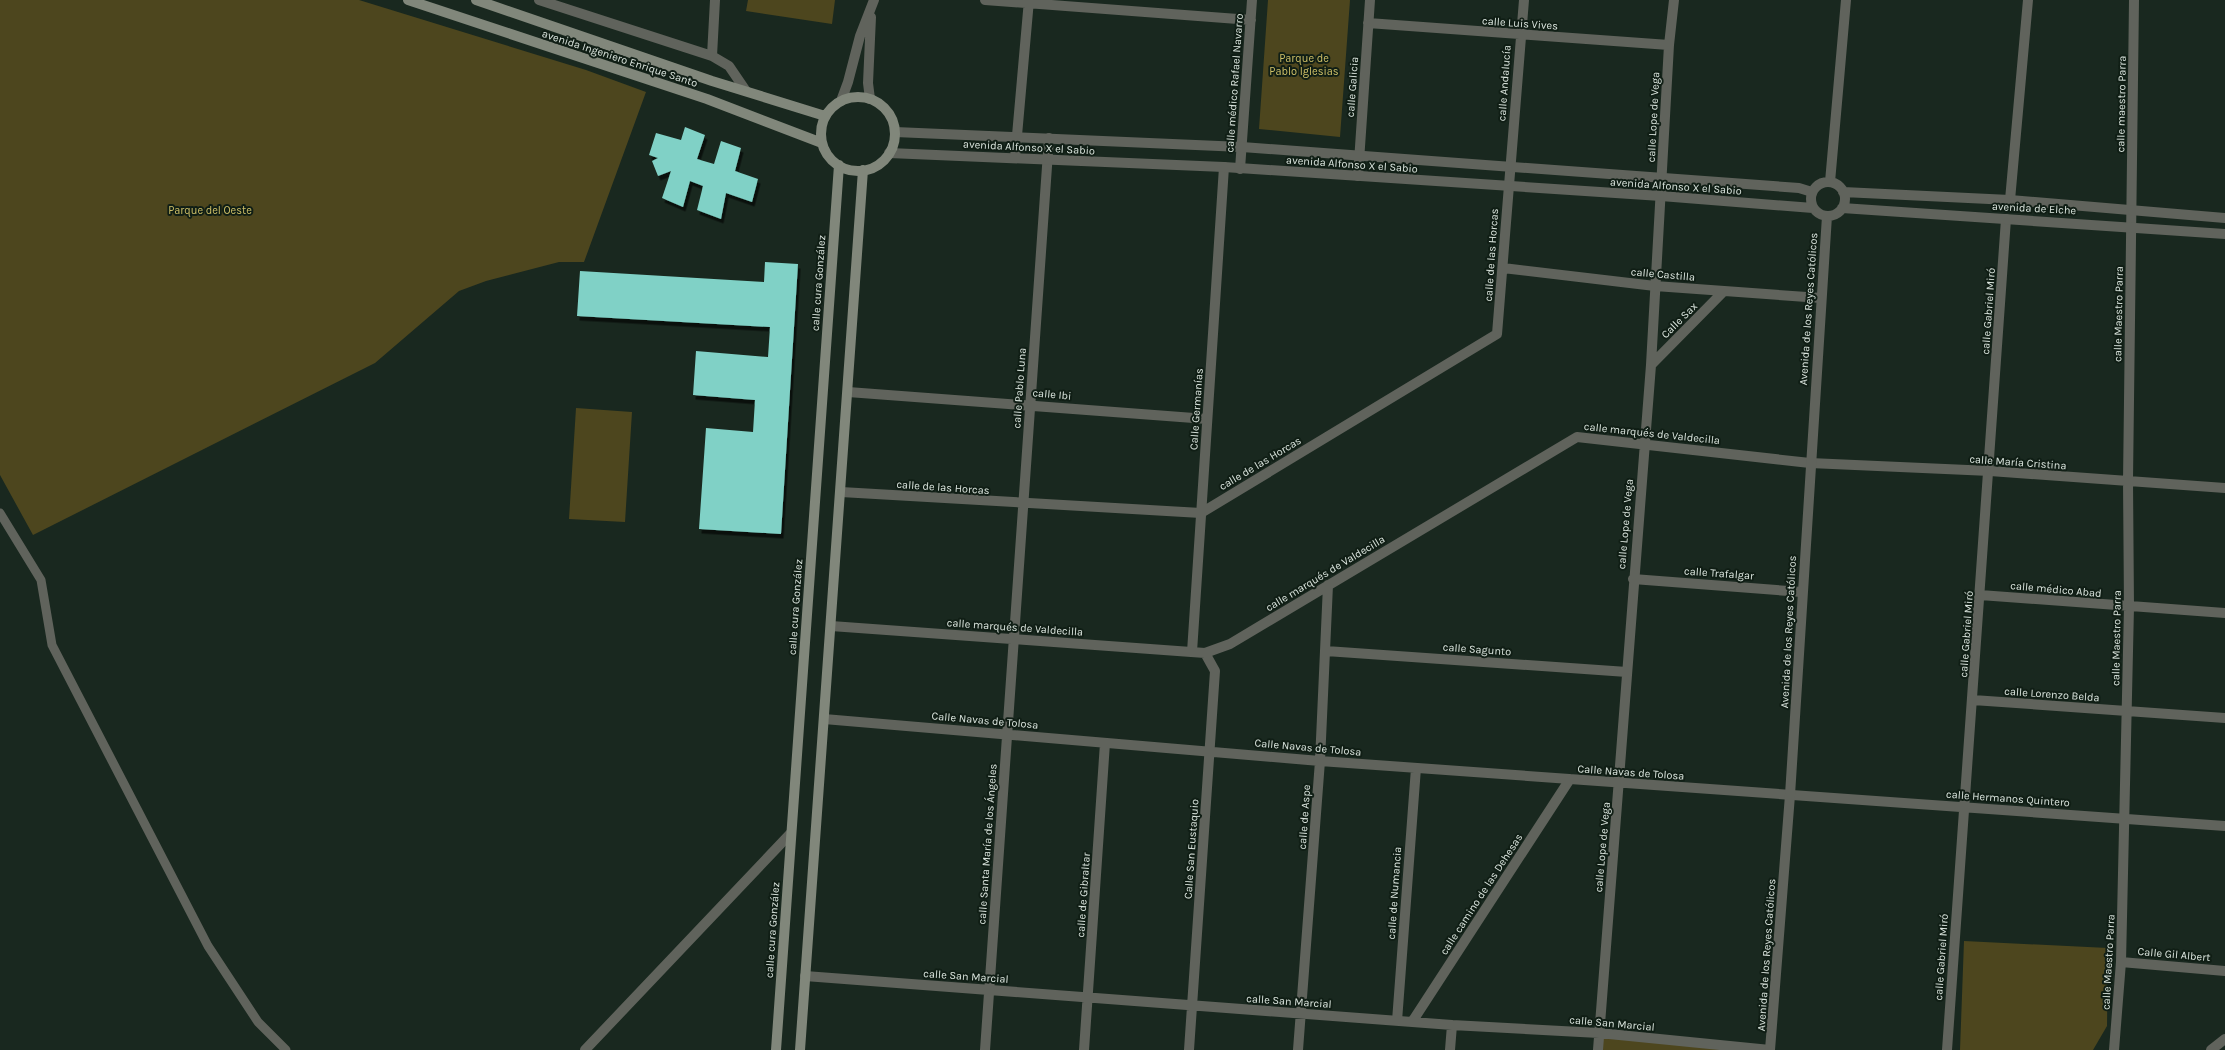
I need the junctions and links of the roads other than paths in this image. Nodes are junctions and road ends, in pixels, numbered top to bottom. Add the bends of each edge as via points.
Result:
1 (408, 0) edge
2 (476, 0) edge
3 (540, 0) edge
4 (716, 0) edge
5 (874, 0) edge
6 (985, 0) edge
7 (1252, 0) edge
8 (1370, 0) edge
9 (1524, 0) edge
10 (1674, 0) edge
11 (1846, 0) edge
12 (2028, 0) edge
13 (2134, 0) edge
14 (1028, 2) edge
15 (870, 13) junction
16 (1251, 20) junction
17 (1368, 23) junction
18 (1520, 36) junction
19 (1669, 45) junction
20 (712, 56) junction
21 (746, 91) junction
22 (870, 99) junction
23 (841, 101) junction
24 (825, 116) junction
25 (895, 132) junction
26 (1017, 137) junction
27 (1048, 138) junction
28 (822, 143) junction
29 (1242, 146) junction
30 (889, 153) junction
31 (1360, 154) junction
32 (1015, 158) junction
33 (1047, 159) junction
34 (839, 165) junction
35 (1224, 167) junction
36 (1510, 167) junction
37 (1240, 168) junction
38 (864, 170) junction
39 (1358, 176) junction
40 (1662, 177) junction
41 (1830, 182) junction
42 (1508, 186) junction
43 (1812, 192) junction
44 (1843, 192) junction
45 (1661, 196) junction
46 (2010, 200) junction
47 (1813, 208) junction
48 (1842, 208) junction
49 (2131, 209) junction
50 (1827, 216) junction
51 (2225, 218) edge
52 (2006, 219) junction
53 (2131, 226) junction
54 (2225, 234) edge
55 (1503, 268) junction
56 (1655, 286) junction
57 (1724, 290) junction
58 (1821, 298) junction
59 (1651, 365) junction
60 (848, 392) junction
61 (1029, 404) junction
62 (1207, 419) junction
63 (1644, 443) junction
64 (1810, 464) junction
65 (1990, 471) junction
66 (2128, 481) junction
67 (2225, 488) edge
68 (841, 492) junction
69 (1022, 504) junction
70 (0, 513) edge
71 (1201, 513) junction
72 (1633, 579) junction
73 (1328, 585) junction
74 (1802, 592) junction
75 (1980, 595) junction
76 (2129, 607) junction
77 (2225, 613) edge
78 (831, 626) junction
79 (1013, 639) junction
80 (1326, 651) junction
81 (1192, 652) junction
82 (1205, 653) junction
83 (1627, 672) junction
84 (1973, 700) junction
85 (2127, 712) junction
86 (2225, 718) edge
87 (824, 719) junction
88 (1007, 734) junction
89 (1105, 742) junction
90 (1210, 752) junction
91 (1320, 761) junction
92 (1416, 768) junction
93 (1570, 779) junction
94 (1619, 783) junction
95 (1790, 795) junction
96 (1964, 807) junction
97 (2125, 818) junction
98 (2225, 826) edge
99 (791, 833) junction
100 (2121, 962) junction
101 (2225, 971) edge
102 (805, 976) junction
103 (989, 990) junction
104 (1088, 997) junction
105 (1192, 1005) junction
106 (1301, 1014) junction
107 (1397, 1021) junction
108 (1412, 1022) junction
109 (1452, 1025) junction
110 (1599, 1033) junction
111 (2225, 1039) edge
112 (286, 1050) edge
113 (585, 1050) edge
114 (776, 1050) edge
115 (800, 1050) edge
116 (985, 1050) edge
117 (1084, 1050) edge
118 (1188, 1050) edge
119 (1298, 1050) edge
120 (1450, 1050) edge
121 (1598, 1050) edge
122 (1771, 1050) edge
123 (1947, 1050) edge
124 (2114, 1050) edge
125 (2211, 1050) edge

1 - 28 main road, avenida Ingeniero Enrique Santo via 707,99
2 - 21 main road, avenida Ingeniero Enrique Santo
3 - 20 street
4 - 20 street
5 - 15 street
6 - 14 street
7 - 16 street, calle médico Rafael Navarro
8 - 17 street, calle Galicia
9 - 18 street, calle Andalucía
10 - 19 street, calle Lope de Vega
11 - 41 street
12 - 46 street
13 - 49 street, calle maestro Parra
14 - 16 street
14 - 26 street
15 - 22 street
15 - 23 street via 860,36
16 - 29 street, calle médico Rafael Navarro
17 - 18 street, calle Luis Vives
17 - 31 street, calle Galicia
18 - 19 street, calle Luis Vives
18 - 36 street, calle Andalucía
19 - 40 street, calle Lope de Vega
20 - 21 street via 729,66
21 - 24 main road, avenida Ingeniero Enrique Santo
22 - 23 main road via 851,97
22 - 25 main road via 885,109 892,119
23 - 24 main road
24 - 28 main road
25 - 26 street, avenida Alfonso X el Sabio
25 - 30 main road
26 - 27 street, avenida Alfonso X el Sabio
26 - 32 street
27 - 29 street, avenida Alfonso X el Sabio
27 - 33 street, calle Pablo Luna
28 - 34 main road
29 - 31 street, avenida Alfonso X el Sabio
29 - 37 street, calle médico Rafael Navarro
30 - 32 street, avenida Alfonso X el Sabio
30 - 38 main road via 874,167
31 - 36 street, avenida Alfonso X el Sabio
31 - 39 street, calle Galicia
32 - 33 street, avenida Alfonso X el Sabio
33 - 35 street, avenida Alfonso X el Sabio
33 - 61 street, calle Pablo Luna
34 - 38 main road via 851,170
34 - 99 main road, calle cura González
35 - 37 street, avenida Alfonso X el Sabio
35 - 62 street, Calle Germanías
36 - 40 street, avenida Alfonso X el Sabio
36 - 42 street, calle de las Horcas
37 - 39 street, avenida Alfonso X el Sabio
38 - 60 main road
39 - 42 street, avenida Alfonso X el Sabio
40 - 43 street, avenida Alfonso X el Sabio via 1800,188
40 - 45 street, calle Lope de Vega
41 - 43 street via 1819,184
41 - 44 street via 1840,187
42 - 45 street, avenida Alfonso X el Sabio
42 - 55 street, calle de las Horcas
43 - 47 street
44 - 46 street, avenida de Elche
44 - 48 street via 1845,197
45 - 47 street, avenida Alfonso X el Sabio
45 - 56 street, calle Lope de Vega
46 - 49 street, avenida de Elche
47 - 50 street
48 - 50 street
48 - 52 street, avenida de Elche
49 - 51 street, avenida de Elche
49 - 53 street, calle maestro Parra
50 - 58 street, Avenida de los Reyes Católicos
52 - 53 street, avenida de Elche
52 - 65 street, calle Gabriel Miró
53 - 54 street, avenida de Elche
53 - 66 street, calle Maestro Parra
55 - 56 street, calle Castilla
55 - 71 street, calle de las Horcas via 1497,334
56 - 57 street, calle Castilla
56 - 59 street, calle Lope de Vega
57 - 58 street, calle Castilla
57 - 59 street, Calle Sax
58 - 64 street, Avenida de los Reyes Católicos
59 - 63 street, calle Lope de Vega
60 - 61 street, calle Ibi
60 - 68 main road
61 - 62 street, calle Ibi
61 - 69 street, calle Pablo Luna
62 - 71 street, Calle Germanías
63 - 64 street, calle marqués de Valdecilla
63 - 72 street, calle Lope de Vega
63 - 73 street, calle marqués de Valdecilla via 1577,437
64 - 65 street, calle María Cristina
64 - 74 street, Avenida de los Reyes Católicos
65 - 66 street, calle María Cristina
65 - 75 street, calle Gabriel Miró
66 - 67 street, calle María Cristina
66 - 76 street, calle Maestro Parra
68 - 69 street, calle de las Horcas
68 - 78 main road
69 - 71 street, calle de las Horcas
69 - 79 street, calle Pablo Luna
70 - 112 lane via 42,580 52,645 208,946 258,1022
71 - 81 street, Calle Germanías
72 - 74 street, calle Trafalgar
72 - 83 street, calle Lope de Vega
73 - 80 street, calle de Aspe
73 - 82 street, calle marqués de Valdecilla via 1230,644
74 - 95 street, Avenida de los Reyes Católicos
75 - 76 street, calle médico Abad
75 - 84 street, calle Gabriel Miró
76 - 77 street, calle médico Abad
76 - 85 street, calle Maestro Parra
78 - 79 street, calle marqués de Valdecilla
78 - 87 main road
79 - 81 street, calle marqués de Valdecilla
79 - 88 street, calle Santa María de los Ángeles
80 - 83 street, calle Sagunto
80 - 91 street, calle de Aspe
81 - 82 street, calle marqués de Valdecilla
82 - 90 street, Calle San Eustaquio via 1215,671
83 - 94 street, calle Lope de Vega
84 - 85 street, calle Lorenzo Belda
84 - 96 street, calle Gabriel Miró
85 - 86 street, calle Lorenzo Belda
85 - 97 street, calle Maestro Parra
87 - 88 street, Calle Navas de Tolosa
87 - 102 main road
88 - 89 street, Calle Navas de Tolosa
88 - 103 street, calle Santa María de los Ángeles
89 - 90 street, Calle Navas de Tolosa
89 - 104 street, calle de Gibraltar
90 - 91 street, Calle Navas de Tolosa
90 - 105 street, Calle San Eustaquio
91 - 92 street, Calle Navas de Tolosa
91 - 106 street, calle de Aspe
92 - 93 street, Calle Navas de Tolosa
92 - 107 street, calle de Numancia
93 - 94 street, Calle Navas de Tolosa
93 - 108 street, calle camino de las Dehesas
94 - 95 street, Calle Navas de Tolosa
94 - 110 street, calle Lope de Vega
95 - 96 street, calle Hermanos Quintero
95 - 122 street, Avenida de los Reyes Católicos
96 - 97 street, calle Hermanos Quintero
96 - 123 street, calle Gabriel Miró
97 - 98 street, calle Hermanos Quintero
97 - 100 street, calle Maestro Parra
99 - 113 street
99 - 114 main road, calle cura González
100 - 101 street, Calle Gil Albert
100 - 124 street, calle Maestro Parra
102 - 103 street, calle San Marcial
102 - 115 main road
103 - 104 street, calle San Marcial
103 - 116 street, calle Santa María de los Ángeles
104 - 105 street, calle San Marcial
104 - 117 street, calle de Gibraltar
105 - 106 street, calle San Marcial
105 - 118 street, Calle San Eustaquio
106 - 107 street, calle San Marcial
106 - 119 street, calle de Aspe
107 - 108 street, calle San Marcial
108 - 109 street, calle San Marcial
109 - 110 street, calle San Marcial
109 - 120 street
110 - 121 street, calle Lope de Vega
110 - 122 street, calle San Marcial
111 - 125 street

